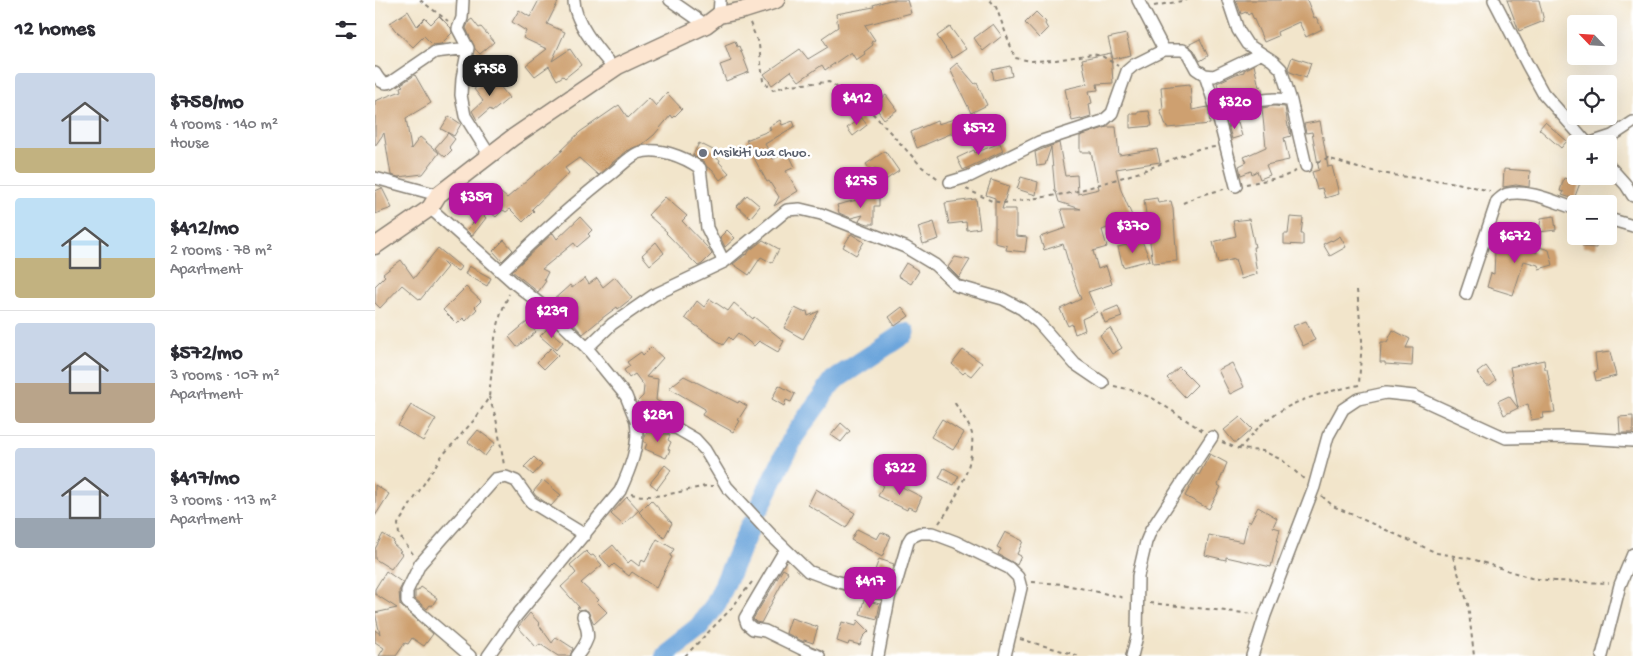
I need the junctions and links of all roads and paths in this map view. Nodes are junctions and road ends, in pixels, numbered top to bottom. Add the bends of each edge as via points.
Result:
1 (420, 0) edge
2 (463, 0) edge
3 (574, 0) edge
4 (670, 0) edge
5 (776, 0) edge
6 (990, 0) edge
7 (1187, 0) edge
8 (1228, 0) edge
9 (1494, 0) edge
10 (1140, 4) edge
11 (720, 8) edge
12 (744, 10) junction
13 (451, 23) dead end
14 (705, 24) junction
15 (468, 48) junction
16 (1164, 50) junction
17 (1260, 54) junction
18 (614, 69) junction
19 (1127, 71) junction
20 (375, 73) edge
21 (1205, 75) junction
22 (1291, 101) junction
23 (1217, 112) junction
24 (1633, 122) edge
25 (1580, 135) edge
26 (1614, 135) edge
27 (1225, 147) junction
28 (490, 156) junction
29 (1306, 166) junction
30 (1617, 175) edge
31 (375, 178) edge
32 (950, 182) junction
33 (1236, 186) junction
34 (1505, 194) junction
35 (1633, 196) edge
36 (434, 202) junction
37 (1183, 203) dead end
38 (1567, 206) edge
39 (1617, 222) edge
40 (1633, 226) edge
41 (375, 246) edge
42 (724, 262) junction
43 (502, 271) junction
44 (514, 282) junction
45 (1357, 290) dead end
46 (1466, 294) dead end
47 (587, 348) junction
48 (1103, 383) dead end
49 (1359, 385) junction
50 (489, 397) junction
51 (1358, 399) junction
52 (953, 400) dead end
53 (636, 421) junction
54 (1212, 437) dead end
55 (1633, 441) edge
56 (1239, 449) dead end
57 (506, 477) junction
58 (727, 487) junction
59 (1314, 487) junction
60 (620, 491) junction
61 (932, 533) junction
62 (585, 535) junction
63 (785, 550) junction
64 (1633, 554) edge
65 (1453, 557) junction
66 (420, 564) junction
67 (753, 580) dead end
68 (1620, 585) junction
69 (890, 594) junction
70 (583, 616) dead end
71 (1010, 636) junction
72 (470, 656) edge
73 (488, 656) edge
74 (577, 656) edge
75 (685, 656) edge
76 (819, 656) edge
77 (878, 656) edge
78 (1005, 656) edge
79 (1079, 656) edge
80 (1132, 656) edge
81 (1252, 656) edge
82 (1474, 656) edge
83 (1601, 656) edge

1 - 13 path
2 - 15 street via 458,29
3 - 18 street via 578,18
4 - 14 street
5 - 12 main road
6 - 19 path via 996,7 1015,58 1056,60 1092,54 1103,56
7 - 10 path
8 - 17 street via 1238,30 1247,44
9 - 25 street via 1543,93
10 - 16 street
11 - 12 main road
11 - 14 main road
12 - 32 path via 759,44 763,81 773,90 789,85 829,82 865,105 922,167 940,180
14 - 18 main road
15 - 20 street via 435,52 386,84
15 - 28 street via 461,95 465,116
16 - 19 street
16 - 21 street via 1183,50
17 - 21 street via 1213,76
17 - 22 street via 1281,69
18 - 28 main road
19 - 32 street via 1112,113 1103,121 1039,142
21 - 23 street
22 - 23 street via 1267,99
22 - 29 street
23 - 27 street
24 - 26 street
27 - 32 path via 1198,149 1140,172 1071,193 1016,202 992,200
27 - 33 street
28 - 36 main road
29 - 33 path via 1283,177
29 - 34 path via 1328,158 1383,174 1457,183
30 - 35 street
31 - 36 street
33 - 37 path
34 - 38 street via 1540,196
34 - 46 street via 1497,201
36 - 41 main road
36 - 43 street via 441,219
39 - 40 street
42 - 43 street via 707,228 700,168 666,153 651,151 637,154 579,199
42 - 47 street via 655,295 612,324
42 - 48 street via 787,210 821,214 905,248 935,265 957,286 1003,299 1022,309 1039,323 1075,364
43 - 44 street
44 - 47 street
44 - 50 path via 495,338
45 - 49 path via 1362,340
47 - 53 street via 626,396
49 - 51 path
49 - 56 path via 1293,404 1261,426
50 - 57 path
50 - 66 path via 441,457 398,524 399,535
51 - 55 street via 1387,393 1414,396 1506,438
51 - 59 street via 1343,409 1328,436
52 - 61 path via 972,433 971,455 965,477 945,516
53 - 58 street via 677,428 695,438
53 - 60 street via 638,435 630,469
54 - 80 street via 1146,542 1138,576 1137,636
57 - 62 street via 516,481 531,502
57 - 66 street via 495,479
58 - 60 path via 706,486 661,496
58 - 63 street
59 - 65 path via 1333,506 1437,554
59 - 81 street
60 - 62 street
61 - 69 street via 911,537
61 - 71 street via 1009,568 1018,577 1021,588
62 - 73 street via 514,619
63 - 69 street via 808,571 877,593
63 - 76 street via 745,618 753,629 765,631
64 - 68 street
65 - 68 path via 1472,559 1531,578
65 - 82 path via 1468,604
66 - 72 street via 407,591 407,602
67 - 75 path via 731,609
68 - 83 street
69 - 77 street
70 - 74 street via 588,638
71 - 78 street
71 - 79 path

